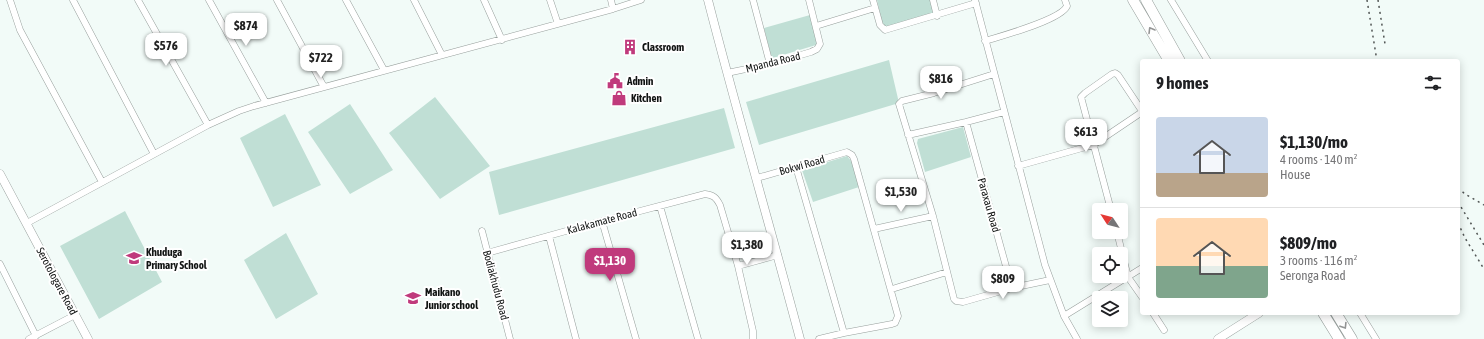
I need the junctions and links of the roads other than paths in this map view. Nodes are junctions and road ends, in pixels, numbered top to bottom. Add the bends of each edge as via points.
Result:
1 (10, 0) edge
2 (73, 0) edge
3 (138, 0) edge
4 (209, 0) edge
5 (277, 0) edge
6 (346, 0) edge
7 (414, 0) edge
8 (484, 0) edge
9 (550, 0) edge
10 (611, 0) edge
11 (641, 0) edge
12 (708, 0) edge
13 (753, 0) edge
14 (809, 0) edge
15 (873, 0) edge
16 (932, 0) edge
17 (1065, 0) edge
18 (1133, 0) edge
19 (1146, 0) edge
20 (1171, 0) edge
21 (976, 2) edge
22 (875, 8) junction
23 (613, 9) junction
24 (937, 16) junction
25 (558, 24) junction
26 (816, 26) junction
27 (502, 40) junction
28 (985, 41) junction
29 (442, 55) junction
30 (1168, 59) edge
31 (1179, 59) edge
32 (1207, 59) edge
33 (770, 64) junction
34 (384, 70) junction
35 (727, 73) junction
36 (994, 74) junction
37 (324, 87) junction
38 (266, 104) junction
39 (1140, 108) edge
40 (1004, 112) junction
41 (1140, 112) edge
42 (966, 122) junction
43 (208, 125) junction
44 (908, 135) junction
45 (1093, 145) junction
46 (154, 154) junction
47 (1018, 166) junction
48 (796, 167) junction
49 (0, 174) edge
50 (757, 178) junction
51 (102, 182) junction
52 (1109, 203) edge
53 (660, 206) junction
54 (933, 216) junction
55 (602, 221) junction
56 (27, 222) junction
57 (874, 229) junction
58 (482, 231) dead end
59 (548, 236) junction
60 (487, 252) junction
61 (778, 255) junction
62 (0, 264) edge
63 (738, 266) junction
64 (1140, 269) edge
65 (947, 272) junction
66 (1128, 277) joint
67 (1050, 280) junction
68 (1118, 283) edge
69 (1012, 288) junction
70 (892, 289) junction
71 (1140, 294) edge
72 (75, 315) junction
73 (1154, 315) edge
74 (1257, 315) edge
75 (1324, 315) edge
76 (1337, 315) edge
77 (1361, 315) edge
78 (1064, 316) junction
79 (1164, 330) dead end
80 (844, 333) junction
81 (36, 336) junction
82 (29, 339) edge
83 (88, 339) edge
84 (510, 339) edge
85 (576, 339) edge
86 (636, 339) edge
87 (698, 339) edge
88 (753, 339) edge
89 (800, 339) edge
90 (819, 339) edge
91 (1077, 339) edge
92 (1218, 339) edge
93 (1339, 339) edge
94 (1352, 339) edge
95 (1376, 339) edge

1 - 51 street via 20,30
2 - 46 street
3 - 43 street
4 - 38 street
5 - 37 street
6 - 34 street
7 - 29 street
8 - 27 street
9 - 25 street
10 - 23 street
11 - 23 street
12 - 35 street
13 - 33 street
14 - 26 street
15 - 22 street
16 - 24 street
17 - 28 street via 1066,9 1054,17
30 -> 18 main road
19 - 31 main road
20 - 32 street
21 - 24 street
21 - 28 street
22 - 24 street via 880,25 885,30
22 - 26 street
23 - 25 street
25 - 27 street
26 - 33 street, Mpanda Road via 820,44 817,49
27 - 29 street
28 - 36 street
29 - 34 street
33 - 35 street, Mpanda Road
34 - 37 street
35 - 50 street
36 - 40 street
36 - 44 street via 901,101 899,104
37 - 38 street
38 - 43 street via 239,111
39 - 45 street via 1115,73 1082,96
40 - 42 street
40 - 47 street
41 - 45 street
42 - 44 street
42 - 69 street, Paraxau Road
43 - 46 street
44 - 54 street
45 - 47 street
45 - 52 street
46 - 51 street
47 - 67 street
48 - 50 street, Bokwi Road
48 - 57 street, Bokwi Road via 848,152 852,155
48 - 80 street
49 - 56 street, Serotologare Road
50 - 61 street
51 - 56 street
53 - 55 street, Kalakamate Road
53 - 63 street, Kalakamate Road via 712,194 720,205
53 - 87 street
54 - 57 street
54 - 65 street
55 - 59 street, Kalakamate Road
55 - 86 street
56 - 72 street, Serotologare Road
57 - 70 street
58 - 60 street, Bodiakhudu Road
59 - 60 street, Kalakamate Road
59 - 85 street
60 - 84 street, Bodiakhudu Road
61 - 63 street
61 - 89 street
62 - 81 street
63 - 88 street
64 - 66 street
65 - 69 street via 956,301 963,302
65 - 70 street
66 - 71 street
67 - 69 street
67 - 78 street
68 - 78 street
70 - 80 street via 898,311 895,323
72 - 81 street
72 - 83 street, Serotologare Road
73 - 79 street
74 - 92 street
75 - 93 main road
76 -> 94 main road
77 - 95 street
78 - 91 street
80 - 90 street
81 - 82 street

